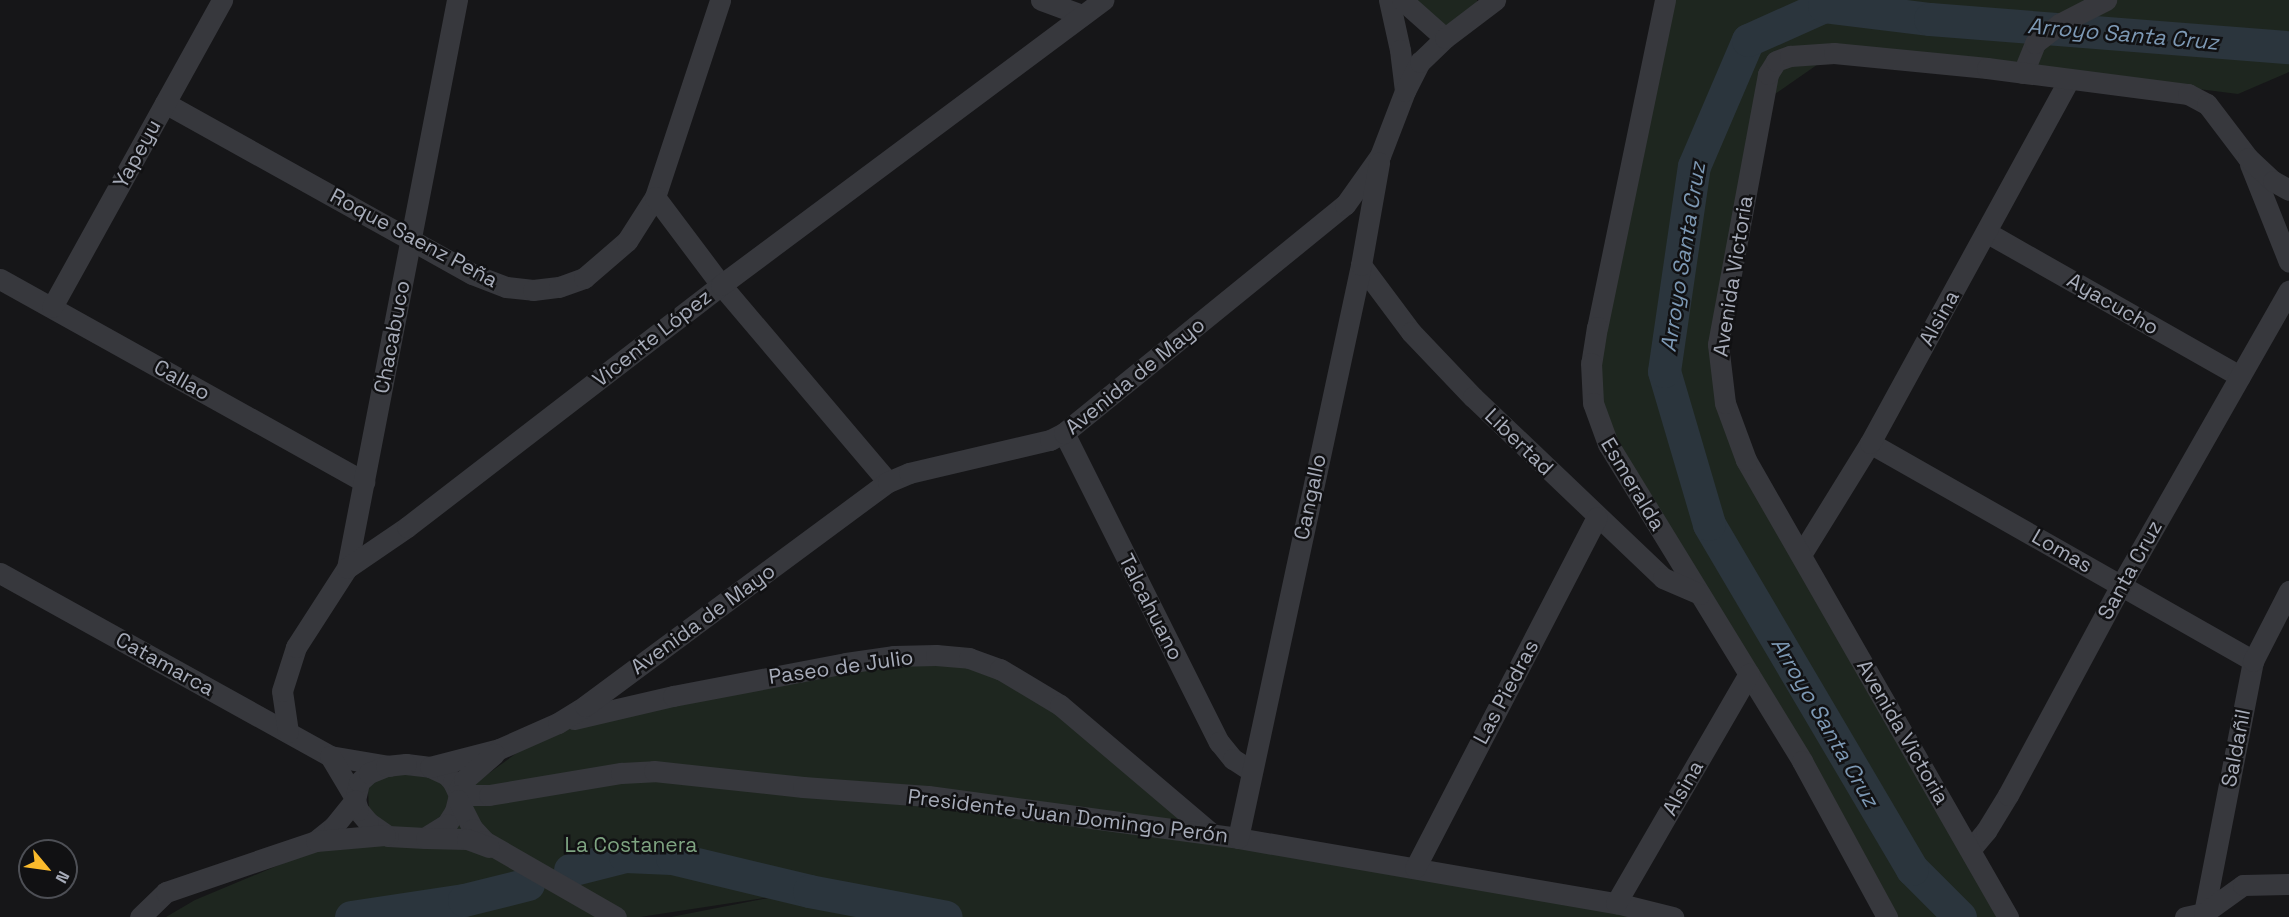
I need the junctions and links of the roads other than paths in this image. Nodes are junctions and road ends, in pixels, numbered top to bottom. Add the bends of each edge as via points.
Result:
1 (222, 0) edge
2 (457, 0) edge
3 (720, 0) edge
4 (1041, 0) edge
5 (1103, 0) edge
6 (1389, 0) edge
7 (1402, 0) edge
8 (1496, 0) edge
9 (1665, 0) edge
10 (2106, 0) edge
11 (1082, 15) junction
12 (1445, 38) junction
13 (2023, 73) junction
14 (2070, 79) junction
15 (1405, 91) junction
16 (165, 104) junction
17 (1380, 156) junction
18 (2248, 158) junction
19 (2289, 190) edge
20 (655, 197) junction
21 (1986, 232) junction
22 (411, 238) junction
23 (2289, 262) edge
24 (1361, 266) junction
25 (0, 279) edge
26 (721, 285) junction
27 (2289, 290) edge
28 (51, 307) junction
29 (2289, 322) edge
30 (2260, 340) junction
31 (2240, 376) junction
32 (1064, 433) junction
33 (1870, 443) junction
34 (364, 482) junction
35 (888, 482) junction
36 (1597, 517) junction
37 (1802, 553) junction
38 (347, 568) junction
39 (2, 579) edge
40 (2121, 585) junction
41 (2289, 591) edge
42 (1700, 594) junction
43 (2253, 661) junction
44 (1749, 674) junction
45 (558, 723) junction
46 (288, 732) junction
47 (499, 749) junction
48 (330, 756) junction
49 (389, 766) junction
50 (430, 767) junction
51 (1250, 770) junction
52 (458, 796) junction
53 (355, 799) junction
54 (1212, 834) junction
55 (385, 835) junction
56 (425, 838) junction
57 (1238, 838) junction
58 (316, 841) junction
59 (497, 850) junction
60 (1970, 850) junction
61 (1415, 868) junction
62 (2289, 884) edge
63 (1616, 903) junction
64 (580, 907) edge
65 (2202, 916) edge
66 (140, 917) edge
67 (616, 917) edge
68 (1673, 917) edge
69 (1887, 917) edge
70 (2008, 917) edge

1 - 16 street, Yapeyu
2 - 22 street, Chacabuco
3 - 20 street, Roque Saenz Peña
4 - 11 street
5 - 11 street, Vicente López
6 - 15 street
7 - 12 street
8 - 12 street, Avenida de Mayo
9 - 42 street, Esmeralda via 1597,327 1591,363 1593,403 1608,444
10 - 13 street via 2059,24 2035,43
11 - 26 street, Vicente López
12 - 15 street, Avenida de Mayo via 1420,62
13 - 14 street, Avenida Victoria
13 - 37 street, Avenida Victoria via 1834,53 1790,56 1776,61 1768,74 1718,344 1720,375 1725,403 1746,460
14 - 18 street, Avenida Victoria via 2188,94 2207,104
14 - 21 street, Alsina
15 - 17 street, Avenida de Mayo
16 - 22 street, Roque Saenz Peña
16 - 28 street, Yapeyu
17 - 24 street, Cangallo
17 - 32 street, Avenida de Mayo via 1360,188 1329,220
18 - 19 street
18 - 23 street
20 - 22 street, Roque Saenz Peña via 627,241 584,278 559,287 506,287 472,274
20 - 26 street
21 - 31 street, Ayacucho
21 - 33 street, Alsina
22 - 34 street, Chacabuco
24 - 36 street, Libertad via 1411,332 1457,381
24 - 51 street, Cangallo
25 - 28 street, Callao
26 - 35 street
26 - 38 street, Vicente López via 407,527
27 - 30 street, Santa Cruz
28 - 34 street, Callao
29 - 30 street
30 - 31 street, Santa Cruz
31 - 40 street, Santa Cruz
32 - 35 street, Avenida de Mayo via 1050,440 909,473
32 - 51 street, Talcahuano via 1219,742 1233,759
33 - 37 street, Alsina
33 - 40 street, Lomas
34 - 38 street, Chacabuco
35 - 45 street, Avenida de Mayo
36 - 42 street, Libertad via 1663,578
36 - 61 street, Las Piedras
37 - 60 street, Avenida Victoria
38 - 46 street, Vicente López via 296,647 282,691
39 - 46 street, Catamarca
40 - 43 street, Lomas
40 - 60 street, Santa Cruz via 2008,795
41 - 43 street, Saldañil
42 - 44 street, Esmeralda
43 - 65 street, Saldañil
44 - 63 street, Alsina
44 - 69 street, Esmeralda via 1802,761
45 - 47 street, Avenida de Mayo
45 - 54 street, Paseo de Julio via 846,663 894,656 969,658 1000,669 1060,705
46 - 48 street, Catamarca
47 - 50 street, Avenida de Mayo
47 - 52 street, Avenida de Mayo via 464,780
48 - 49 street, Catamarca
48 - 53 street, Catamarca
49 - 50 street
49 - 53 street via 369,772 359,782
50 - 52 street via 447,775
51 - 57 street, Cangallo
52 - 54 street, Presidente Juan Domingo Perón via 654,771 928,796
52 - 56 street via 447,824
52 - 59 street via 473,830
53 - 55 street via 358,810
53 - 58 street
54 - 57 street, Presidente Juan Domingo Perón
55 - 56 street
55 - 58 street
56 - 59 street via 467,839
57 - 61 street, Presidente Juan Domingo Perón
58 - 66 street via 166,892
59 - 64 street
60 - 70 street, Avenida Victoria
61 - 63 street, Presidente Juan Domingo Perón
62 - 65 street via 2243,885
63 - 68 street, Presidente Juan Domingo Perón
64 - 67 street

